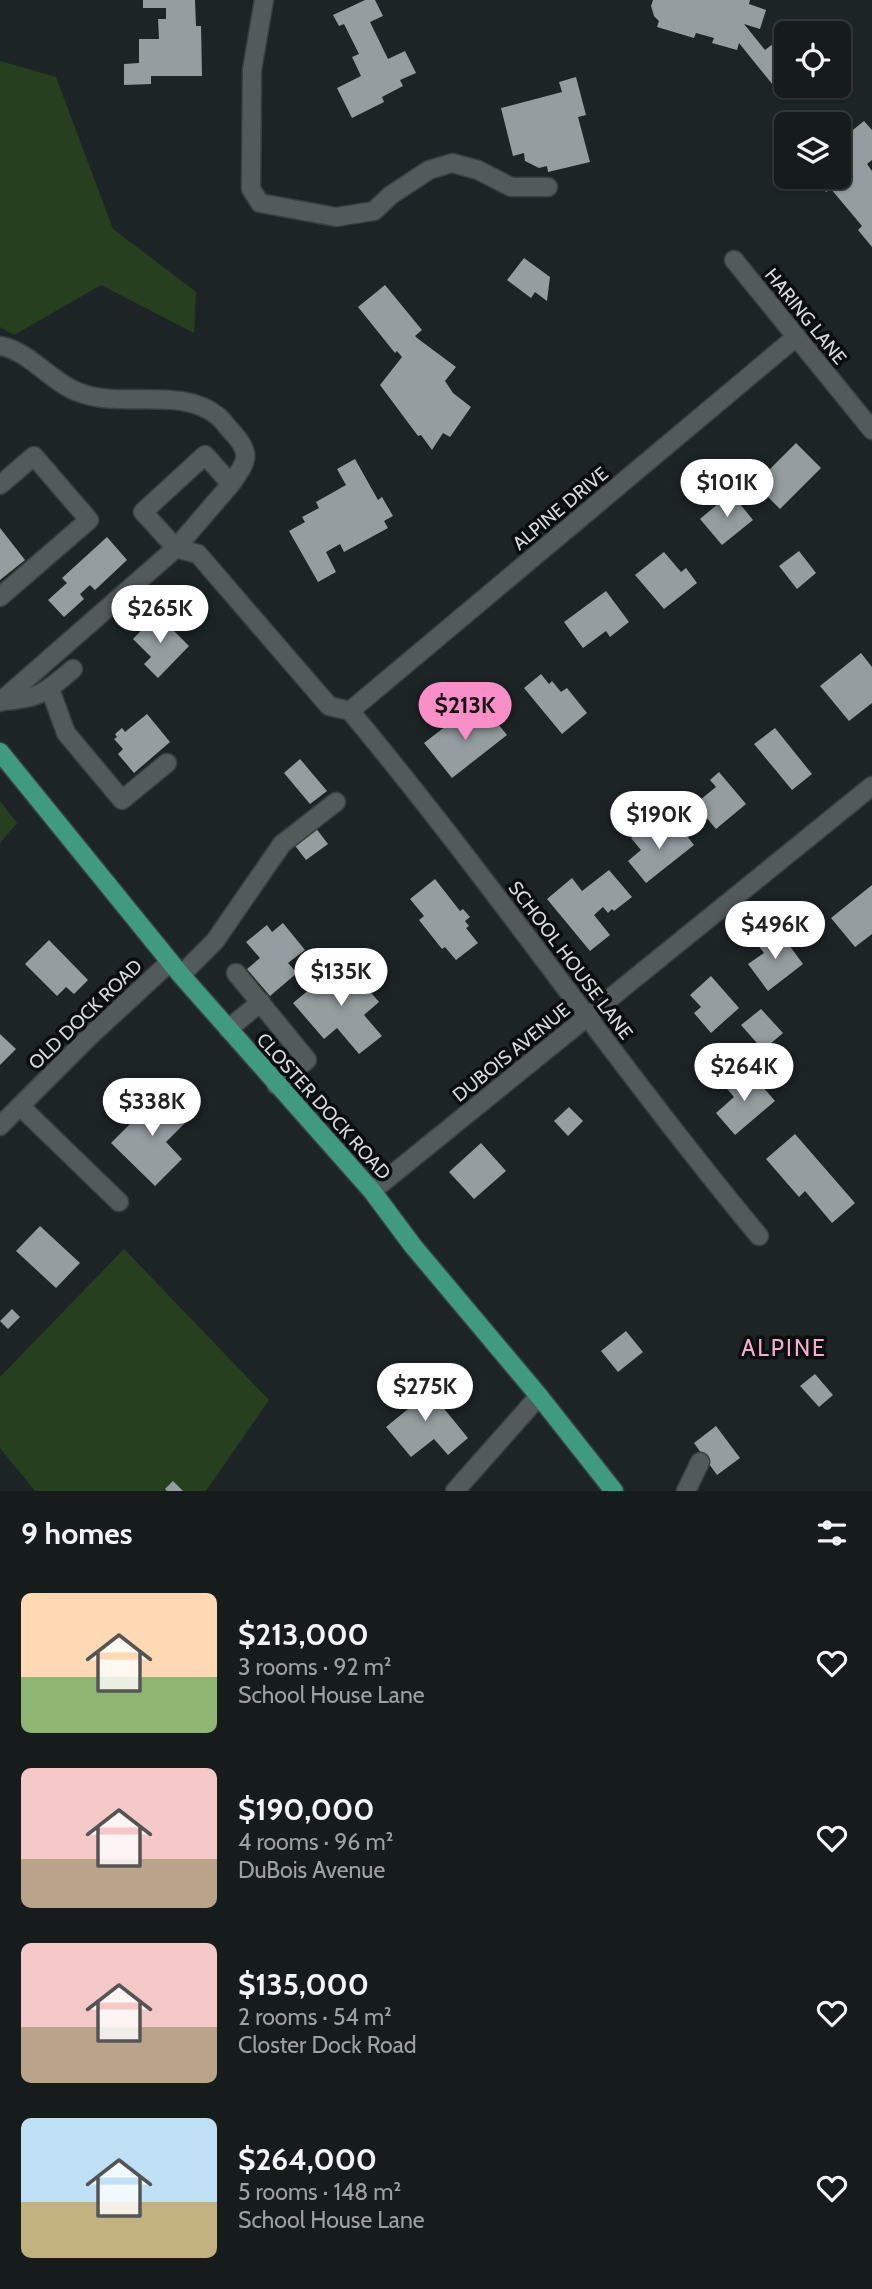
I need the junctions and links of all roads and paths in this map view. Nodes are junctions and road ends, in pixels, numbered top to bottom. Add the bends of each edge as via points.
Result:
1 (264, 0) edge
2 (548, 187) dead end
3 (734, 260) dead end
4 (796, 337) junction
5 (0, 346) edge
6 (872, 430) edge
7 (231, 484) junction
8 (0, 485) edge
9 (176, 548) junction
10 (0, 597) edge
11 (118, 599) junction
12 (136, 620) dead end
13 (73, 669) dead end
14 (50, 689) junction
15 (1, 701) edge
16 (350, 711) junction
17 (0, 752) edge
18 (167, 763) dead end
19 (872, 786) edge
20 (335, 802) dead end
21 (175, 969) junction
22 (236, 974) dead end
23 (261, 1002) junction
24 (587, 1016) junction
25 (228, 1029) junction
26 (276, 1085) junction
27 (20, 1106) junction
28 (0, 1126) edge
29 (372, 1191) junction
30 (119, 1202) dead end
31 (759, 1236) dead end
32 (539, 1396) junction
33 (701, 1462) dead end
34 (455, 1491) edge
35 (614, 1491) edge
36 (686, 1491) edge

1 - 2 street via 252,70 251,189 260,203 336,217 374,211 429,170 452,163 511,187
3 - 4 street, HARING LANE
4 - 6 street, HARING LANE
4 - 16 street, ALPINE DRIVE
5 - 7 street via 18,352 62,385 93,397 184,401 218,416 241,441 247,455
7 - 9 street
7 - 9 street via 205,455 143,512
8 - 10 street via 34,456 89,520
9 - 11 street
9 - 16 street via 198,554 329,706
11 - 12 street
11 - 15 street
13 - 14 street
14 - 15 street via 33,698
14 - 18 street via 66,733 122,800
16 - 24 street, SCHOOL HOUSE LANE via 410,782
17 - 21 main road, CLOSTER DOCK ROAD
19 - 24 street, DUBOIS AVENUE
20 - 21 street, OLD DOCK ROAD via 282,844 215,941
21 - 25 main road, CLOSTER DOCK ROAD
21 - 27 street, OLD DOCK ROAD
22 - 23 street
23 - 25 street
23 - 26 street via 307,1060
24 - 29 street, DUBOIS AVENUE
24 - 31 street, SCHOOL HOUSE LANE
25 - 26 main road, CLOSTER DOCK ROAD
26 - 29 main road, CLOSTER DOCK ROAD
27 - 28 street, OLD DOCK ROAD
27 - 30 street
29 - 32 main road, CLOSTER DOCK ROAD
32 - 34 street
32 - 35 main road, CLOSTER DOCK ROAD
33 - 36 street

